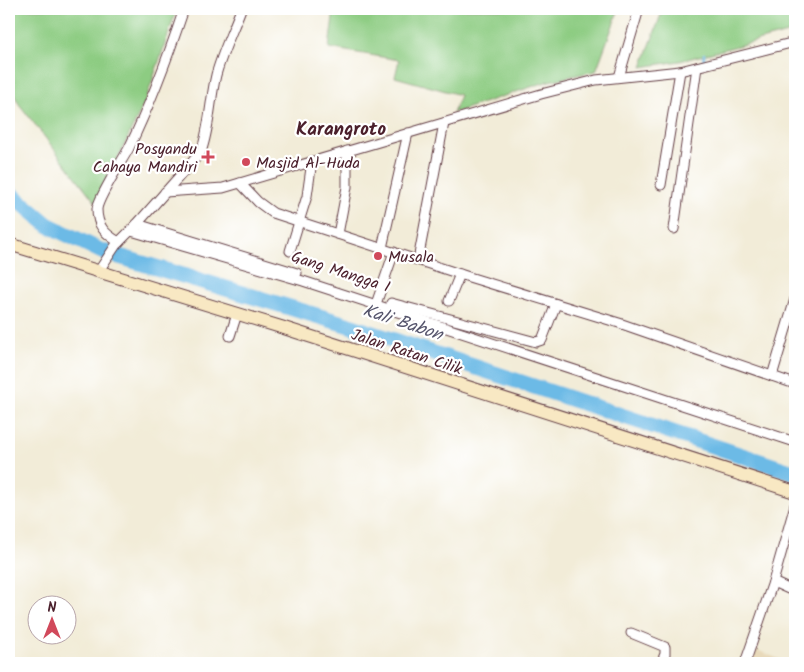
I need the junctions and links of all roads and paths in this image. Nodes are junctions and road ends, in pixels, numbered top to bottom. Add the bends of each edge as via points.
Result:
1 (184, 9) edge
2 (241, 9) edge
3 (640, 9) edge
4 (795, 42) edge
5 (702, 66) junction
6 (620, 71) junction
7 (680, 71) junction
8 (444, 123) junction
9 (408, 133) junction
10 (347, 151) junction
11 (312, 161) junction
12 (240, 183) junction
13 (661, 185) dead end
14 (165, 192) junction
15 (300, 221) junction
16 (134, 228) junction
17 (674, 229) dead end
18 (338, 234) junction
19 (9, 244) edge
20 (117, 244) junction
21 (382, 248) junction
22 (290, 251) dead end
23 (394, 252) junction
24 (418, 260) junction
25 (100, 268) junction
26 (460, 274) junction
27 (795, 299) edge
28 (449, 301) dead end
29 (376, 302) junction
30 (556, 304) junction
31 (236, 316) junction
32 (231, 333) dead end
33 (772, 376) junction
34 (795, 384) edge
35 (795, 442) edge
36 (795, 492) edge
37 (795, 504) edge
38 (773, 582) junction
39 (795, 592) edge
40 (631, 633) dead end
41 (662, 663) edge
42 (746, 663) edge

1 - 20 street via 164,72 97,207 102,230
2 - 14 street via 217,72 201,152
3 - 6 street
4 - 5 street
5 - 7 street
5 - 17 street
6 - 7 street
6 - 8 street
7 - 13 street
8 - 9 street
8 - 24 street
9 - 10 street
9 - 21 street
10 - 11 street
10 - 18 street via 346,187
11 - 12 street
11 - 15 street
12 - 14 street via 208,190
12 - 15 street via 268,210
14 - 16 street
15 - 18 street
15 - 22 street
16 - 20 street
16 - 29 street, Gang Mangga I
18 - 21 street
19 - 25 street, Jalan Ratan Cilik
20 - 25 street
21 - 23 street
23 - 24 street
23 - 29 street
24 - 26 street
25 - 31 street, Jalan Ratan Cilik
26 - 28 street
26 - 30 street
27 - 33 street
29 - 30 street, Gang Mangga I via 536,342 542,340
29 - 35 street
30 - 33 street
31 - 32 street
31 - 36 street, Jalan Ratan Cilik
33 - 34 street
37 - 38 street
38 - 39 street
38 - 42 street
40 - 41 street via 665,647

